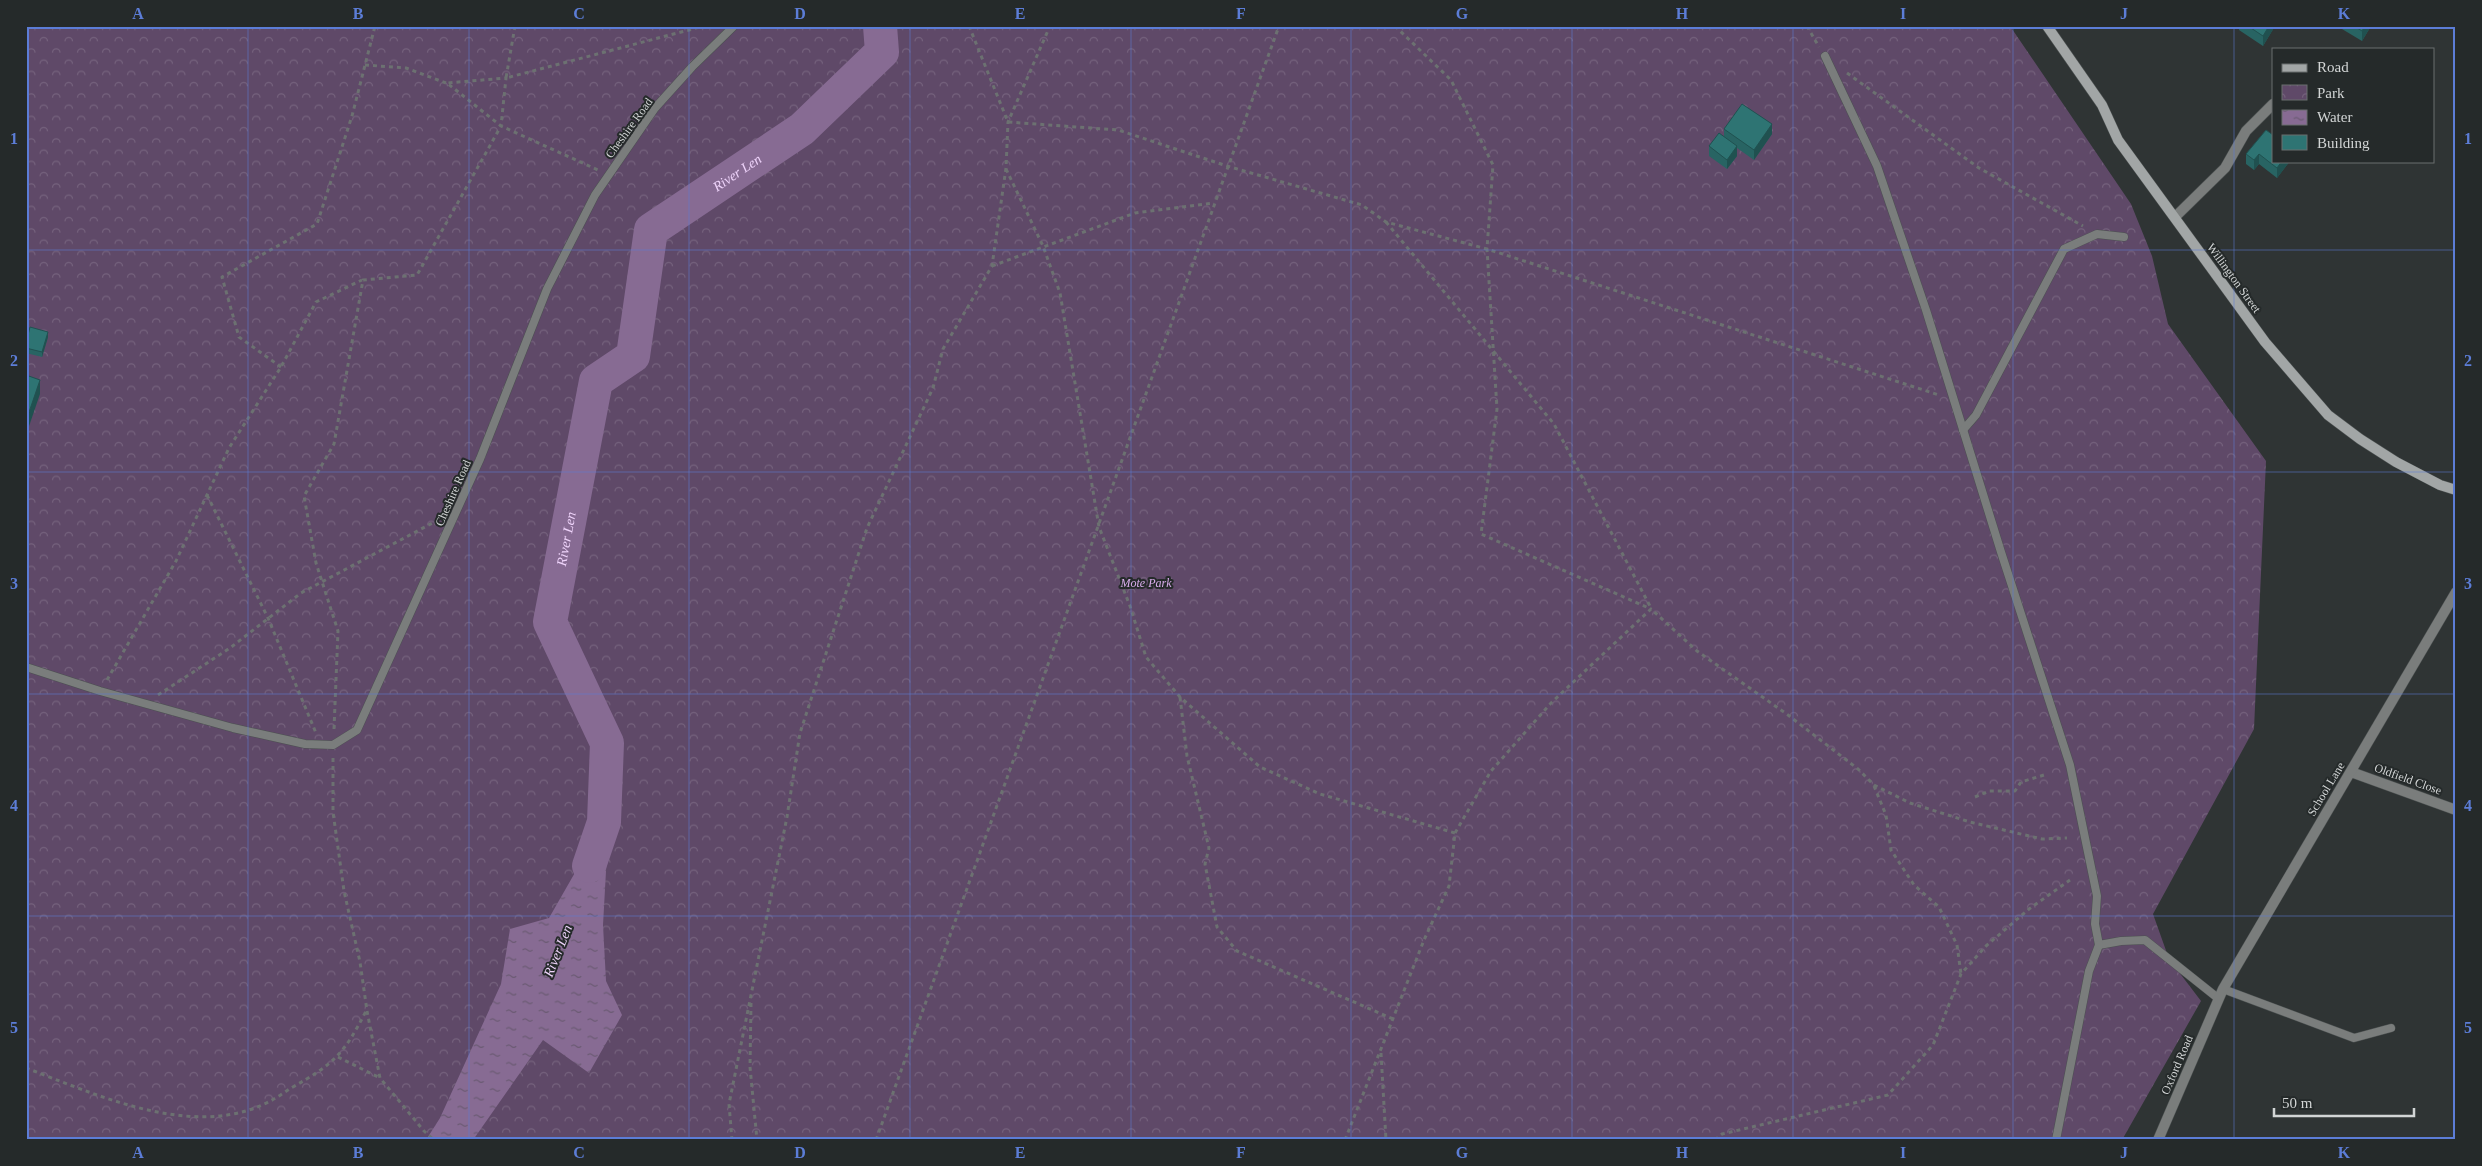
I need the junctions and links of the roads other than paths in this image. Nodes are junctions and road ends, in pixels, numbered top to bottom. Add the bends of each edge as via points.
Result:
1 (734, 26) edge
2 (2047, 26) edge
3 (1825, 56) road end
4 (2272, 105) edge
5 (2174, 217) junction
6 (2124, 237) dead end
7 (1962, 430) junction
8 (2456, 490) edge
9 (2456, 592) edge
10 (26, 667) edge
11 (2351, 772) junction
12 (2456, 810) edge
13 (2099, 945) junction
14 (2223, 989) junction
15 (2218, 999) junction
16 (2391, 1028) dead end
17 (2056, 1140) edge
18 (2158, 1140) edge

1 - 10 lane, Cheshire Road via 655,108 595,195 547,289 457,510 357,730 333,745 305,744 100,691
2 - 5 street, Willington Street via 2102,105 2118,140
3 - 7 lane via 1877,166
4 - 5 street via 2246,131 2225,168
5 - 8 street, Willington Street via 2265,342 2328,415 2396,462
6 - 7 lane via 2097,234 2064,248 1976,415
7 - 13 lane via 2070,765 2097,896 2095,924
9 - 11 street, School Lane
11 - 12 street, Oldfield Close
11 - 14 street, School Lane
13 - 15 lane via 2145,940
13 - 17 lane via 2089,971
14 - 15 street, School Lane
14 - 16 lane via 2354,1038
15 - 18 street, Oxford Road

